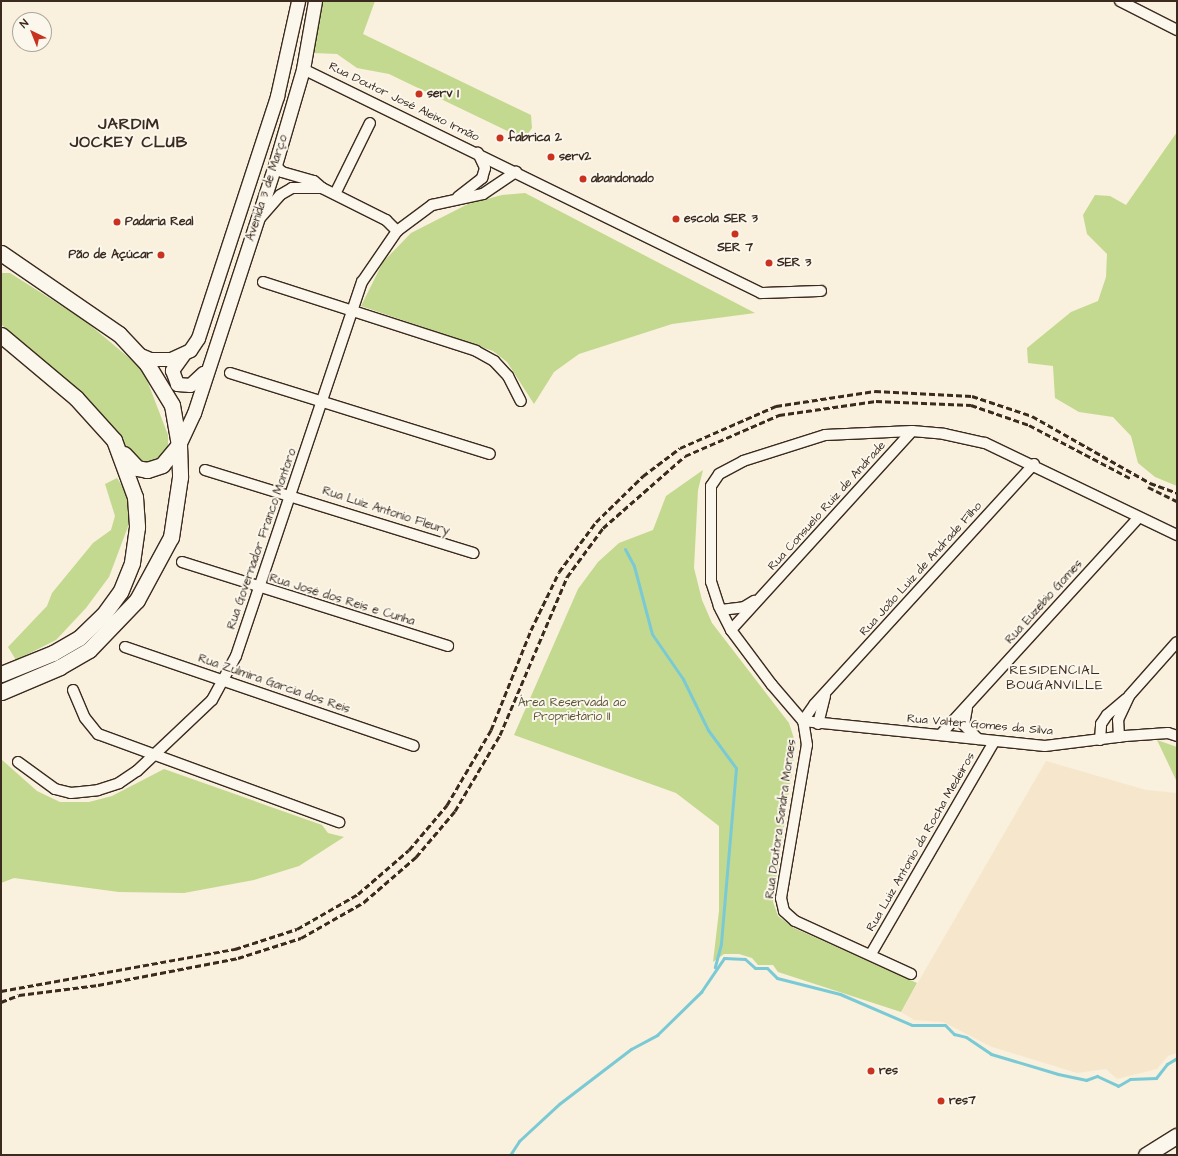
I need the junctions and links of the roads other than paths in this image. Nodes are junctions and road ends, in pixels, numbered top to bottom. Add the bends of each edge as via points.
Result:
1 (298, 1) edge
2 (315, 1) edge
3 (1120, 1) edge
4 (1177, 30) edge
5 (303, 68) junction
6 (370, 122) dead end
7 (478, 153) junction
8 (275, 165) junction
9 (516, 172) junction
10 (322, 188) junction
11 (335, 194) junction
12 (457, 198) junction
13 (254, 226) junction
14 (397, 231) junction
15 (1, 253) edge
16 (1, 268) edge
17 (263, 282) dead end
18 (822, 291) dead end
19 (55, 293) junction
20 (352, 310) junction
21 (1, 335) edge
22 (1, 347) edge
23 (18, 349) junction
24 (185, 352) junction
25 (138, 354) junction
26 (205, 372) junction
27 (230, 373) dead end
28 (521, 401) dead end
29 (321, 403) junction
30 (912, 431) junction
31 (114, 440) junction
32 (179, 445) junction
33 (490, 454) dead end
34 (1034, 464) junction
35 (205, 470) dead end
36 (291, 494) junction
37 (1138, 518) junction
38 (1177, 535) edge
39 (473, 553) dead end
40 (182, 562) dead end
41 (260, 588) junction
42 (761, 597) junction
43 (721, 610) junction
44 (731, 630) junction
45 (1177, 642) edge
46 (448, 646) dead end
47 (125, 647) dead end
48 (1, 674) edge
49 (225, 682) junction
50 (73, 690) dead end
51 (828, 691) junction
52 (1, 692) edge
53 (1129, 696) junction
54 (969, 704) junction
55 (803, 721) junction
56 (818, 724) junction
57 (941, 734) junction
58 (1177, 736) edge
59 (1119, 737) junction
60 (979, 739) junction
61 (1100, 740) junction
62 (994, 742) junction
63 (414, 746) dead end
64 (154, 756) junction
65 (18, 762) dead end
66 (339, 822) dead end
67 (871, 954) junction
68 (911, 974) dead end
69 (1177, 1136) edge
70 (1146, 1155) edge

1 - 24 main road, Avenida 3 de Março via 277,96 244,201 198,338
2 - 5 main road, Avenida 3 de Março
3 - 4 street
5 - 7 street, Rua Doutor José Aleixo Irmão
5 - 8 main road, Avenida 3 de Março
6 - 11 street
7 - 9 street, Rua Doutor José Aleixo Irmão
7 - 12 street, Rua Governador Franco Montoro via 484,168 482,178
8 - 10 street via 282,172 314,181
8 - 13 main road, Avenida 3 de Março
9 - 12 street, Rua Governador Franco Montoro via 489,192
9 - 18 street, Rua Doutor José Aleixo Irmão via 761,293
10 - 11 street
10 - 13 street via 292,188 269,205
11 - 14 street via 386,220
12 - 14 street, Rua Governador Franco Montoro via 432,205
13 - 26 main road, Avenida 3 de Março
14 - 20 street, Rua Governador Franco Montoro via 362,282
15 - 19 main road
16 - 19 main road via 16,270
17 - 20 street
19 - 25 main road via 119,334
20 - 28 street via 494,360 508,376
20 - 29 street, Rua Governador Franco Montoro
21 - 23 main road
22 - 23 street
23 - 31 main road via 76,398
24 - 25 main road, Avenida 3 de Março via 160,361
24 - 26 main road, Avenida 3 de Março via 172,370 177,384 190,385
25 - 32 main road via 172,405
26 - 32 main road, Avenida 3 de Março via 194,413
27 - 29 street
29 - 33 street
29 - 36 street, Rua Governador Franco Montoro
30 - 34 street via 985,443
30 - 42 street, Rua Consuelo Ruiz de Andrade
30 - 43 street via 825,435 778,447 719,474 711,486 711,582
31 - 32 main road via 130,462 147,470 162,465
31 - 48 main road via 135,497 137,527 132,562 120,592 79,638 54,653
32 - 52 main road via 179,495 171,537 137,600 89,650 60,667
34 - 37 street
34 - 51 street, Rua João Luiz de Andrade Filho
35 - 36 street, Rua Luiz Antonio Fleury
36 - 39 street, Rua Luiz Antonio Fleury
36 - 41 street, Rua Governador Franco Montoro
37 - 38 street
37 - 54 street, Rua Euzebio Gomes
40 - 41 street, Rua José dos Reis e Cunha
41 - 46 street, Rua José dos Reis e Cunha
41 - 49 street, Rua Governador Franco Montoro
42 - 43 street, Rua Consuelo Ruiz de Andrade via 744,607
42 - 44 street, Rua Consuelo Ruiz de Andrade
43 - 44 street
44 - 55 street via 785,704
45 - 53 street
47 - 49 street, Rua Zulmira Garcia dos Reis
49 - 63 street, Rua Zulmira Garcia dos Reis
49 - 64 street, Rua Governador Franco Montoro via 212,700
50 - 64 street via 85,718 98,734
51 - 55 street, Rua João Luiz de Andrade Filho
51 - 56 street, Rua João Luiz de Andrade Filho
53 - 59 street via 1118,720
53 - 61 street via 1107,715 1101,724
54 - 57 street, Rua Euzebio Gomes
54 - 60 street, Rua Euzebio Gomes via 964,725
55 - 56 street, Rua Valter Gomes da Silva
55 - 67 street, Rua Doutora Sandra Moraes via 807,745 781,898 784,911 795,921
56 - 57 street, Rua Valter Gomes da Silva
57 - 60 street, Rua Valter Gomes da Silva
58 - 59 street, Rua Valter Gomes da Silva via 1168,733
59 - 61 street, Rua Valter Gomes da Silva
60 - 62 street, Rua Valter Gomes da Silva
61 - 62 street, Rua Valter Gomes da Silva via 1046,746
62 - 67 street, Rua Luiz Antonio da Rocha Medeiros
64 - 65 street, Rua Governador Franco Montoro via 119,783 98,790 71,793 39,781
64 - 66 street
67 - 68 street
69 - 70 main road

